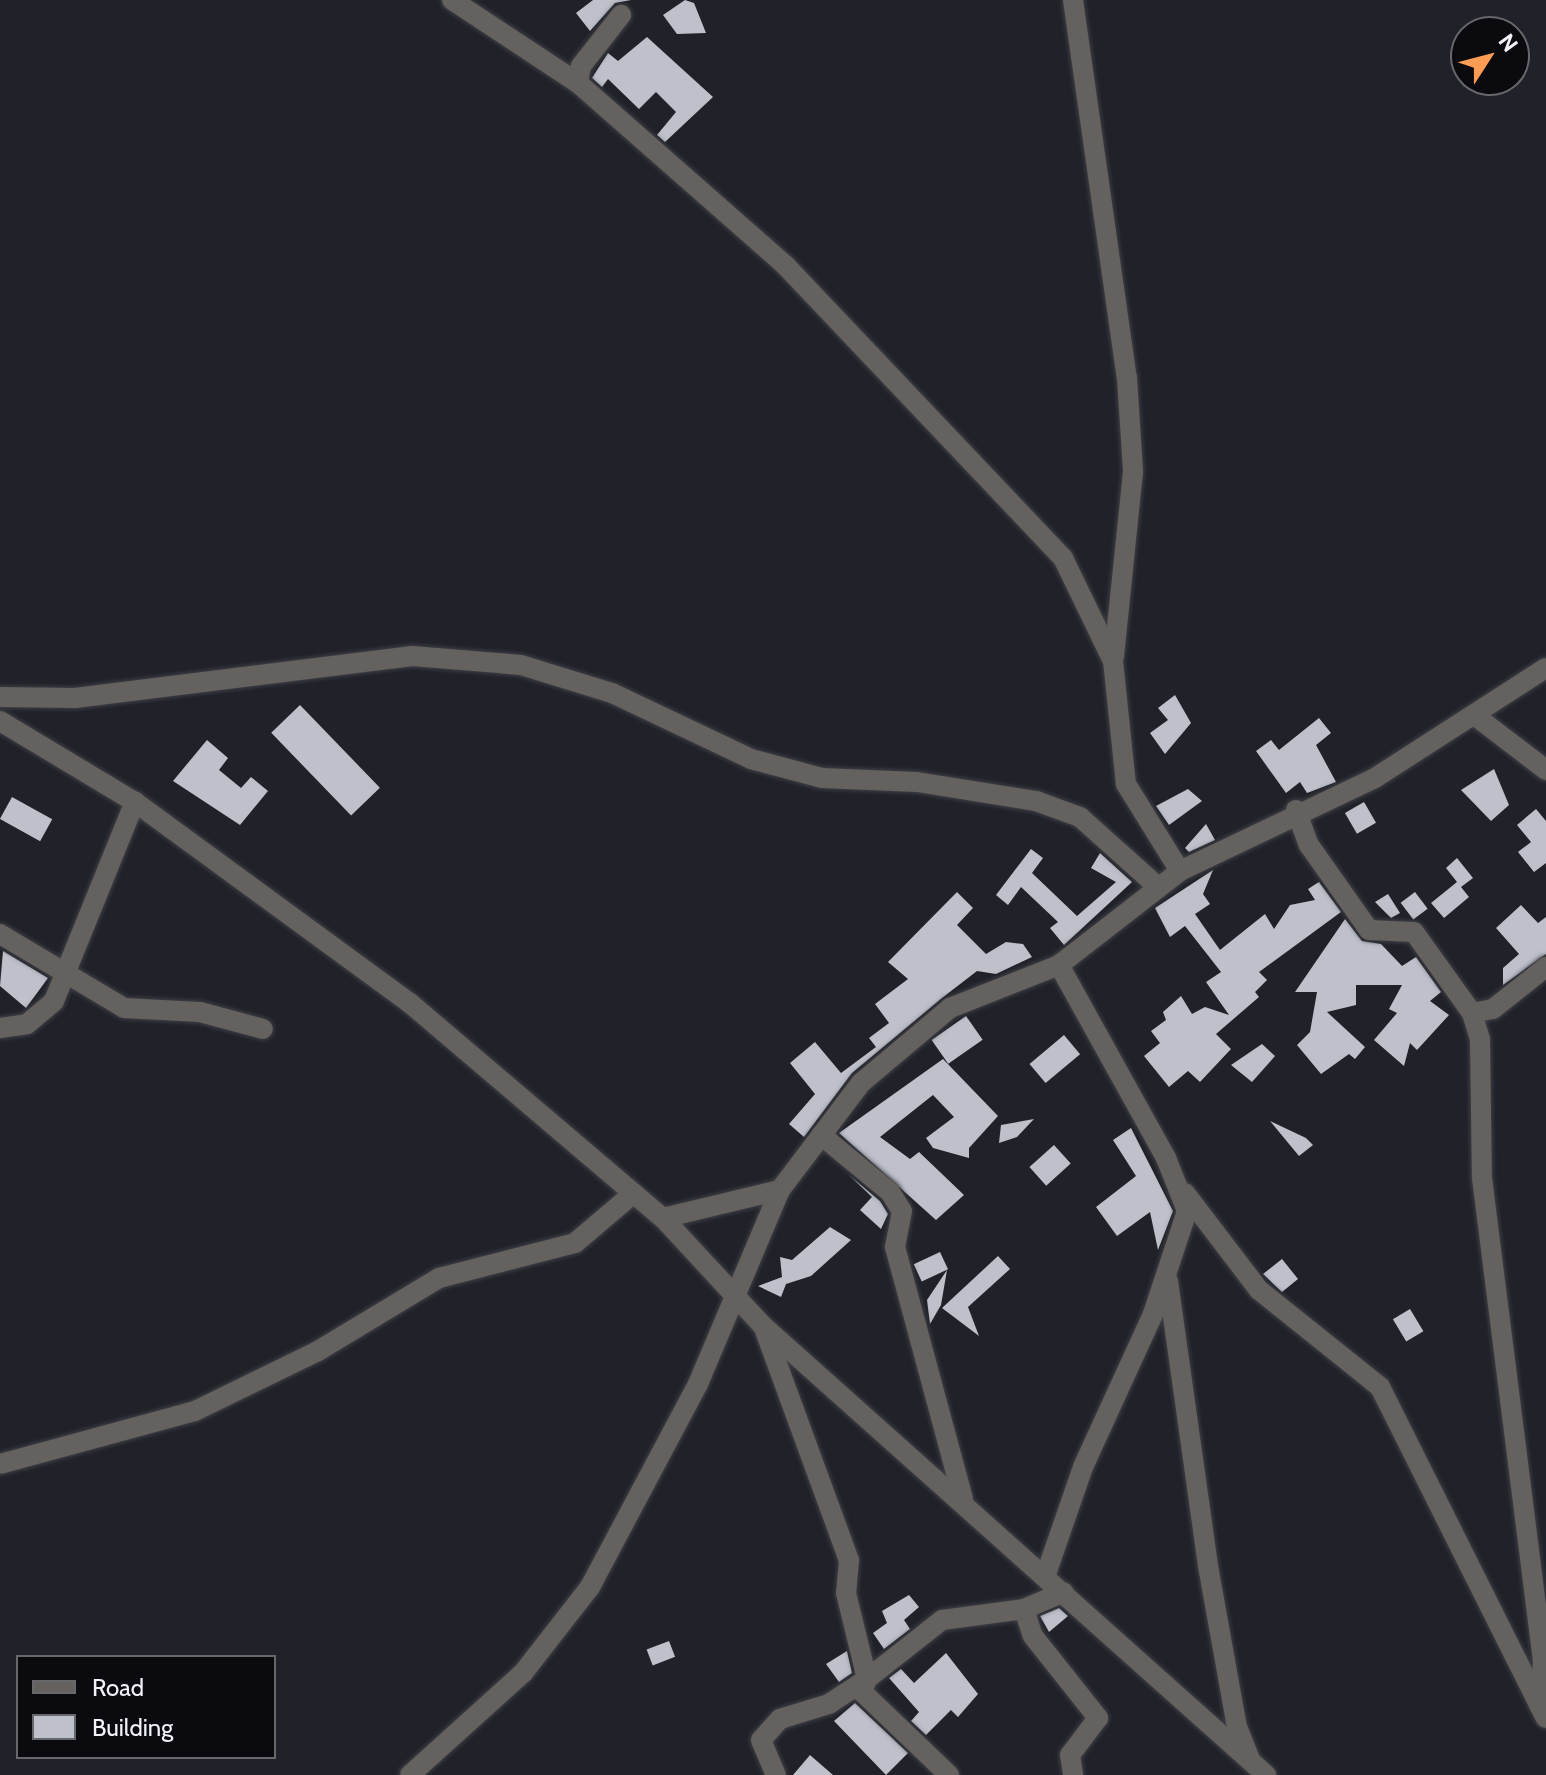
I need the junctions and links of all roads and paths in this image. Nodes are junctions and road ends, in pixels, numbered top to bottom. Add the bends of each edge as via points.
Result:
1 (452, 0) edge
2 (1073, 0) edge
3 (621, 15) dead end
4 (578, 83) junction
5 (1113, 661) junction
6 (1546, 668) edge
7 (0, 697) edge
8 (1478, 718) junction
9 (0, 721) edge
10 (1546, 770) edge
11 (135, 802) junction
12 (1296, 810) junction
13 (1180, 871) junction
14 (1158, 887) junction
15 (0, 934) edge
16 (1059, 965) junction
17 (1546, 967) edge
18 (66, 978) junction
19 (1472, 1013) junction
20 (0, 1028) edge
21 (263, 1029) dead end
22 (821, 1135) junction
23 (1173, 1177) junction
24 (780, 1190) junction
25 (634, 1193) junction
26 (663, 1218) junction
27 (1167, 1263) junction
28 (735, 1295) junction
29 (762, 1325) junction
30 (0, 1464) edge
31 (963, 1499) junction
32 (1046, 1574) junction
33 (1064, 1592) junction
34 (1024, 1609) junction
35 (867, 1679) junction
36 (1543, 1712) edge
37 (1258, 1772) edge
38 (410, 1775) edge
39 (776, 1775) edge
40 (949, 1775) edge
41 (1073, 1775) edge

1 - 4 street
2 - 5 street via 1076,60 1118,300 1131,441
3 - 4 street via 581,66
4 - 5 street via 785,265 1063,558
5 - 13 street via 1126,784
6 - 8 street
7 - 14 street via 75,698 412,656 521,665 612,693 780,766 1036,801 1080,817
8 - 10 street
8 - 12 street via 1339,797
9 - 11 street
11 - 18 street
11 - 25 street via 410,1003
12 - 13 street
12 - 19 street via 1309,845 1369,930 1414,932
13 - 14 street
14 - 16 street
15 - 18 street
16 - 22 street via 950,1008 861,1083
16 - 23 street
17 - 19 street via 1493,1009
18 - 20 street via 54,1001 27,1024
18 - 21 street via 124,1008 200,1012
19 - 36 street via 1484,1078 1482,1178 1493,1296 1511,1378 1543,1664
22 - 24 street
22 - 31 street via 890,1192 902,1211 895,1247
23 - 27 street via 1187,1211
23 - 36 street via 1259,1290 1380,1387
24 - 26 street
24 - 28 street
25 - 26 street
25 - 30 street via 575,1243 439,1278 318,1351 195,1411
26 - 28 street
27 - 32 street via 1153,1314 1083,1467
27 - 37 street via 1208,1566 1237,1727
28 - 29 street
28 - 38 street via 698,1384 590,1587 523,1673
29 - 31 street
29 - 35 street via 849,1560 846,1593
31 - 32 street
32 - 33 street
33 - 34 street
33 - 37 street
34 - 35 street via 942,1620
34 - 41 street via 1033,1636 1098,1718 1070,1755
35 - 39 street via 829,1704 780,1719 761,1740
35 - 40 street via 862,1692

